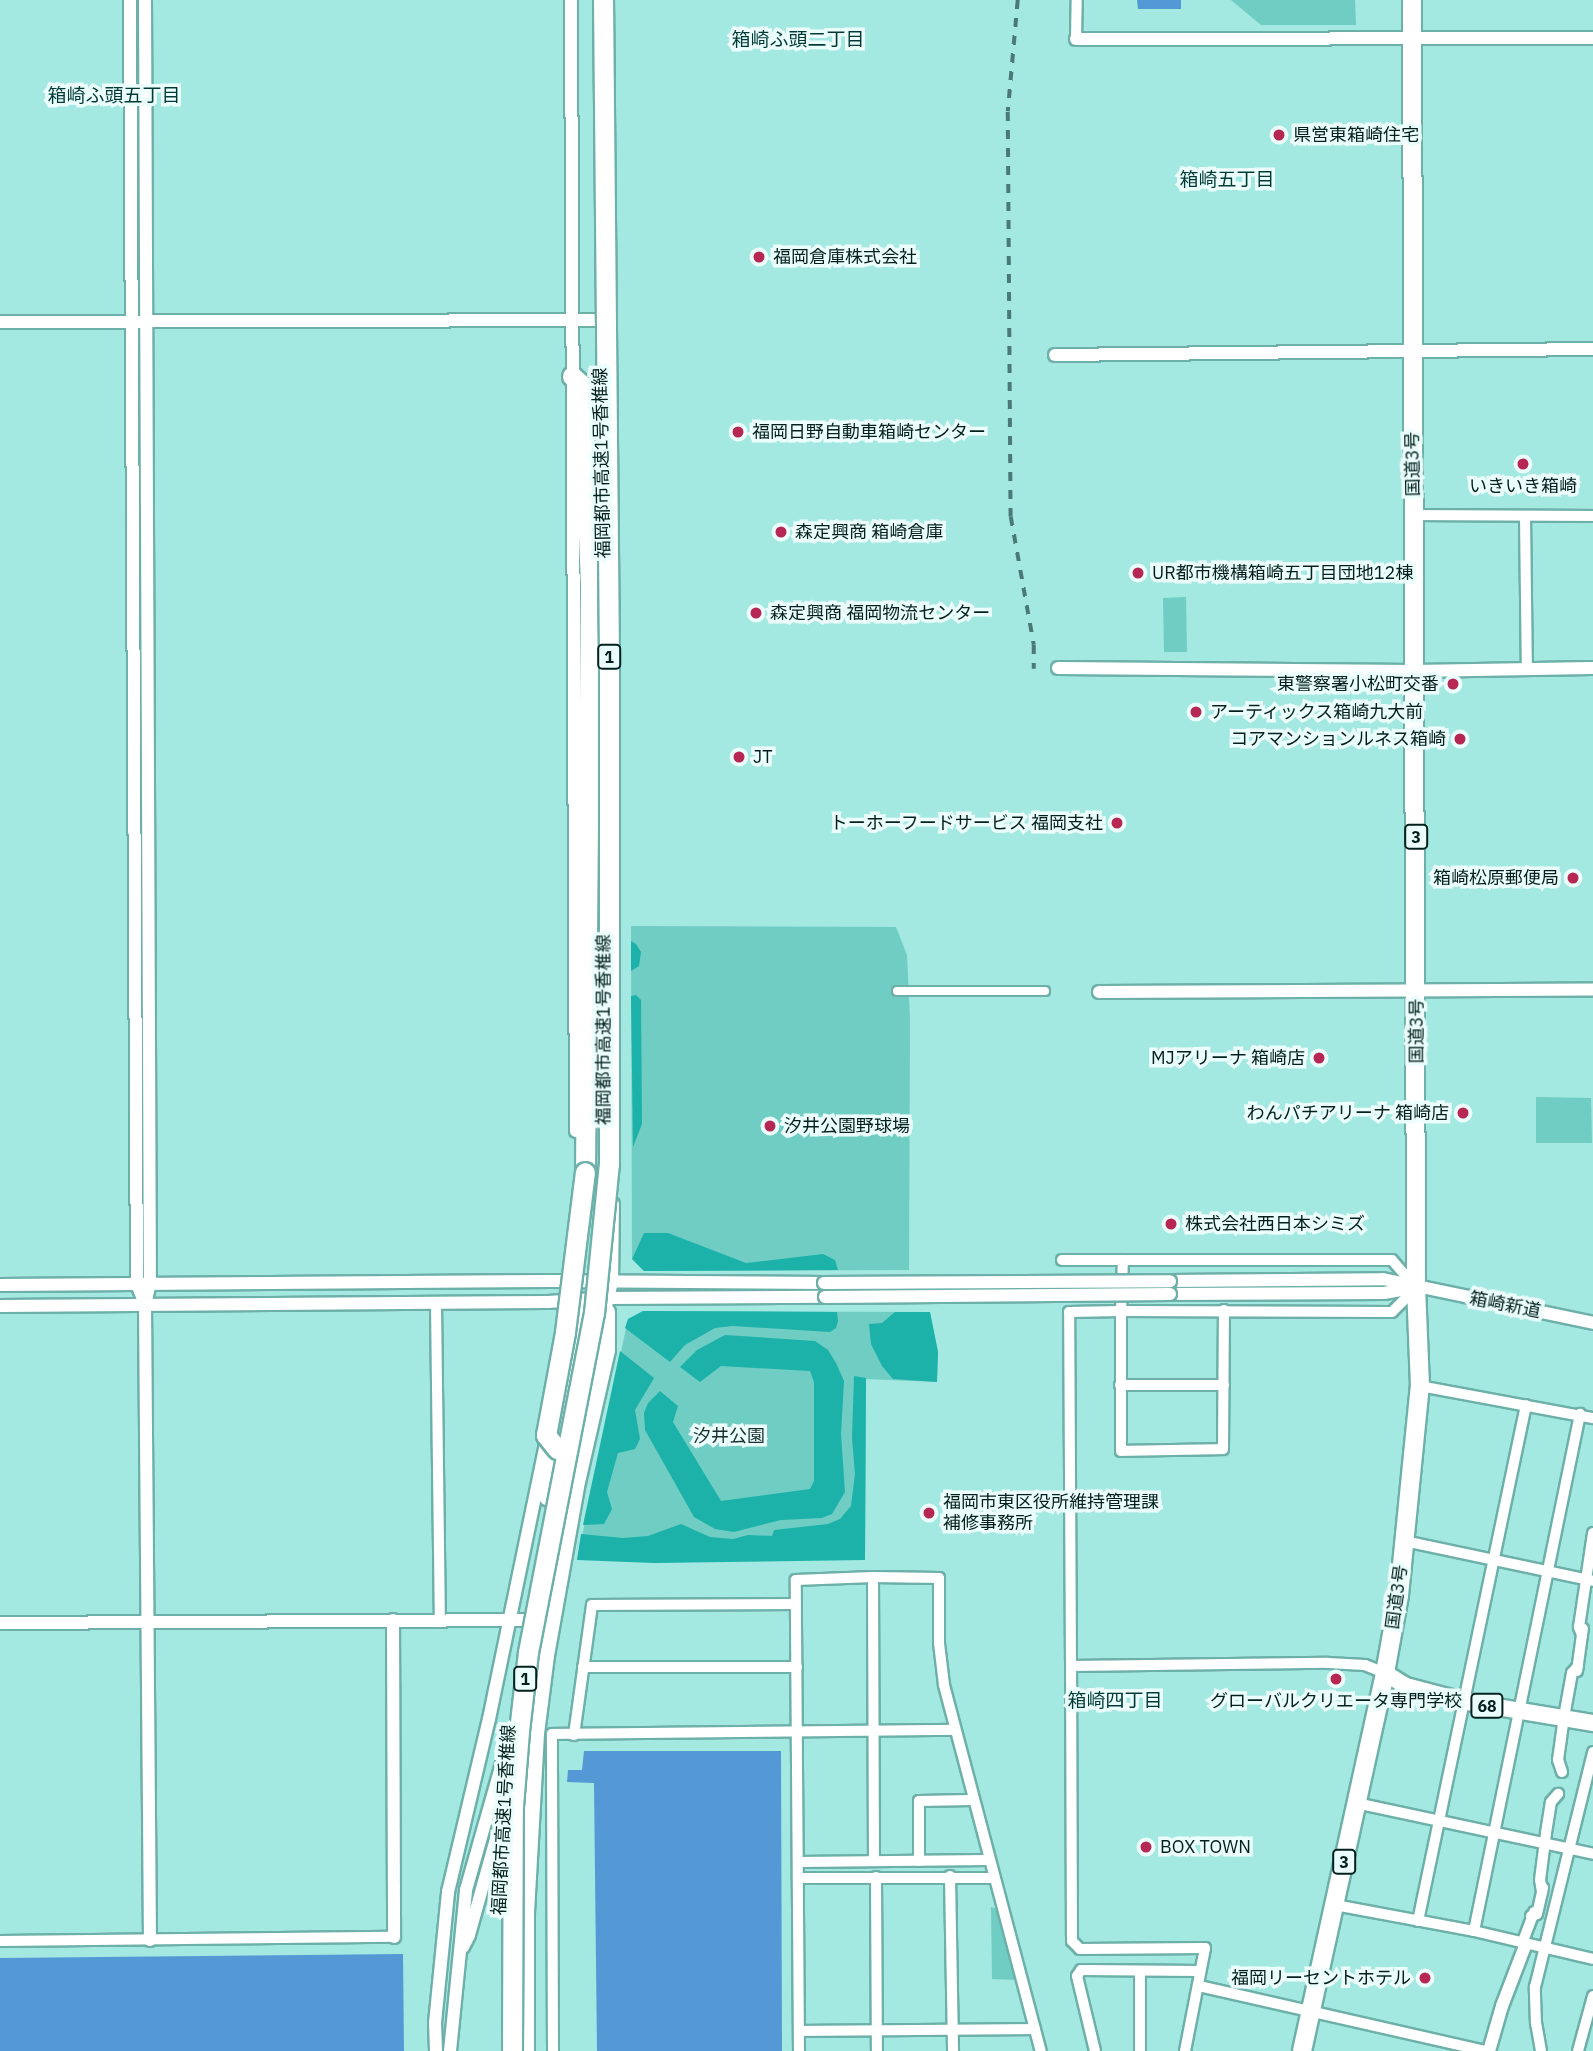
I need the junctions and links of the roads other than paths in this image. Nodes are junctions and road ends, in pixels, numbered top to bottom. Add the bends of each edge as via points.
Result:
1 (130, 0) edge
2 (145, 0) edge
3 (571, 0) edge
4 (602, 0) edge
5 (1077, 0) edge
6 (1412, 0) edge
7 (1593, 38) edge
8 (1076, 39) joint
9 (1412, 39) junction
10 (571, 318) junction
11 (609, 320) junction
12 (0, 321) edge
13 (138, 321) junction
14 (1593, 349) edge
15 (1412, 352) junction
16 (1055, 355) dead end
17 (572, 376) junction
18 (1414, 515) junction
19 (1525, 516) junction
20 (1593, 516) edge
21 (1058, 668) dead end
22 (1593, 668) edge
23 (1527, 669) junction
24 (1414, 671) junction
25 (1593, 989) edge
26 (897, 991) dead end
27 (1045, 991) dead end
28 (1099, 992) dead end
29 (1417, 992) junction
30 (1062, 1260) dead end
31 (1123, 1260) junction
32 (576, 1283) junction
33 (612, 1283) junction
34 (144, 1284) junction
35 (0, 1285) edge
36 (1170, 1287) junction
37 (1416, 1288) junction
38 (575, 1300) junction
39 (436, 1303) junction
40 (145, 1305) junction
41 (607, 1305) junction
42 (0, 1306) edge
43 (1224, 1310) junction
44 (1121, 1311) junction
45 (1593, 1322) edge
46 (1120, 1385) junction
47 (1224, 1385) junction
48 (1420, 1386) junction
49 (1527, 1405) junction
50 (1580, 1414) junction
51 (1593, 1418) edge
52 (557, 1449) junction
53 (1592, 1540) edge
54 (1404, 1541) junction
55 (1493, 1559) junction
56 (1548, 1571) junction
57 (873, 1577) junction
58 (1589, 1581) edge
59 (796, 1604) junction
60 (393, 1620) junction
61 (440, 1620) junction
62 (508, 1620) junction
63 (532, 1620) junction
64 (149, 1622) junction
65 (0, 1623) edge
66 (1071, 1666) junction
67 (583, 1667) junction
68 (797, 1667) junction
69 (1385, 1673) junction
70 (1466, 1702) junction
71 (1519, 1713) junction
72 (1564, 1717) junction
73 (1593, 1723) edge
74 (955, 1730) junction
75 (874, 1731) junction
76 (798, 1732) junction
77 (574, 1735) junction
78 (1593, 1752) edge
79 (972, 1800) junction
80 (1356, 1803) junction
81 (1440, 1821) junction
82 (1494, 1832) junction
83 (1546, 1841) junction
84 (1568, 1848) junction
85 (1593, 1854) edge
86 (988, 1860) junction
87 (874, 1861) junction
88 (919, 1861) junction
89 (798, 1862) junction
90 (950, 1876) junction
91 (876, 1877) junction
92 (798, 1878) junction
93 (993, 1878) junction
94 (1335, 1905) junction
95 (1418, 1920) junction
96 (1474, 1931) junction
97 (394, 1937) joint
98 (150, 1940) junction
99 (0, 1941) edge
100 (1523, 1941) junction
101 (1544, 1947) junction
102 (1593, 1959) edge
103 (1140, 1971) junction
104 (1200, 1971) junction
105 (1199, 1986) junction
106 (1593, 1996) edge
107 (1309, 2013) junction
108 (1035, 2029) junction
109 (799, 2031) junction
110 (953, 2031) junction
111 (877, 2032) junction
112 (436, 2051) edge
113 (450, 2051) edge
114 (500, 2051) edge
115 (512, 2051) edge
116 (524, 2051) edge
117 (553, 2051) edge
118 (799, 2051) edge
119 (877, 2051) edge
120 (953, 2051) edge
121 (1041, 2051) edge
122 (1096, 2051) edge
123 (1140, 2051) edge
124 (1185, 2051) edge
125 (1302, 2051) edge
126 (1487, 2051) edge
127 (1541, 2051) edge
128 (1578, 2051) edge

1 - 13 street
2 - 13 street
3 - 10 street
4 - 11 street
4 - 52 highway, 福岡都市高速1号香椎線 / 1, bridge via 606,1095 593,1244
4 - 115 highway, 福岡都市高速1号香椎線 / 1, bridge via 609,1164 594,1313 528,1652 519,1731 512,1819
5 - 8 street
6 - 9 highway, 国道3号 / 3
7 - 9 street
8 - 9 street
9 - 15 highway, 国道3号 / 3
10 - 11 street
10 - 13 street
10 - 17 street
11 - 33 street via 615,1095
12 - 13 street
13 - 34 street
14 - 15 street
15 - 16 street
15 - 18 highway, 国道3号 / 3
17 - 32 street
17 - 52 highway, bridge via 582,386 590,587 585,1172 565,1332 546,1435
18 - 19 street
18 - 24 highway, 国道3号 / 3
19 - 20 street
19 - 23 street
21 - 24 street
22 - 23 street
23 - 24 street
24 - 29 highway, 国道3号 / 3
25 - 29 street
26 - 27 street
28 - 29 street
29 - 37 highway, 国道3号 / 3
30 - 31 street
31 - 37 street via 1392,1260
31 - 44 street
32 - 33 street
32 - 34 street
32 - 38 street
33 - 36 street, bridge
33 - 41 street
34 - 35 street
34 - 40 street
36 - 37 street, 箱崎新道 via 1383,1279
36 - 41 street, bridge
37 - 43 street via 1392,1312
37 - 45 street, 箱崎新道
37 - 48 highway, 国道3号 / 3
38 - 39 street
38 - 41 street
38 - 62 street
39 - 40 street
39 - 61 street
40 - 42 street
40 - 64 street
41 - 63 street via 582,1364
41 - 116 highway via 605,1349 574,1486 534,1733 524,1912
43 - 44 street
43 - 47 street
44 - 46 street
44 - 66 street via 1069,1312
46 - 47 street
46 - 47 street via 1121,1451 1223,1449
48 - 49 street
48 - 54 highway, 国道3号 / 3
49 - 50 street
49 - 55 street
50 - 51 street
50 - 56 street
52 - 114 highway, 福岡都市高速1号香椎線 / 1 via 523,1622 508,1729 498,1933
53 - 58 street
54 - 55 street
54 - 69 highway, 国道3号 / 3
55 - 56 street
55 - 70 street
56 - 58 street
56 - 71 street
57 - 59 street via 796,1580
57 - 74 street via 939,1578 939,1643
57 - 75 street
58 - 72 street via 1582,1605 1586,1612 1575,1683 1568,1691
59 - 67 street via 593,1605
59 - 68 street
60 - 61 street
60 - 64 street
60 - 97 street
61 - 62 street
62 - 63 street
62 - 112 street via 448,1892
63 - 113 street via 519,1722 505,1753 476,1852 460,1934 463,1947
64 - 65 street
64 - 98 street
66 - 69 street via 1328,1663 1365,1665
66 - 104 street via 1072,1941 1080,1949 1205,1948
67 - 68 street
67 - 77 street
68 - 76 street
69 - 70 main road, 68 via 1406,1686
69 - 80 highway, 国道3号 / 3
70 - 71 main road, 68
70 - 81 street
71 - 72 main road, 68
71 - 82 street
72 - 73 main road, 68
72 - 83 street via 1558,1760 1562,1772 1558,1794 1551,1802
74 - 75 street
74 - 79 street
75 - 76 street
75 - 87 street
76 - 77 street
76 - 89 street
77 - 117 street via 552,1734
78 - 84 street
79 - 86 street
79 - 88 street via 919,1801
80 - 81 street
80 - 94 highway, 国道3号 / 3
81 - 82 street
81 - 95 street
82 - 83 street
82 - 96 street
83 - 84 street
83 - 100 street via 1542,1892
84 - 85 street
84 - 101 street
86 - 88 street
86 - 93 street
87 - 88 street
87 - 89 street
89 - 92 street
90 - 91 street
90 - 93 street
90 - 110 street
91 - 92 street
91 - 111 street
92 - 109 street
93 - 108 street
94 - 95 street
94 - 107 highway, 国道3号 / 3
95 - 96 street
96 - 100 street
97 - 98 street
98 - 99 street
100 - 101 street
100 - 126 street
101 - 102 street
101 - 127 street via 1535,1987
103 - 104 street
103 - 122 street via 1081,1970 1077,1976
103 - 123 street
104 - 105 street
105 - 107 street
105 - 124 street
106 - 128 street
107 - 125 highway, 国道3号 / 3
107 - 126 street
108 - 110 street
108 - 121 street
109 - 111 street
109 - 118 street
110 - 111 street
110 - 120 street
111 - 119 street

